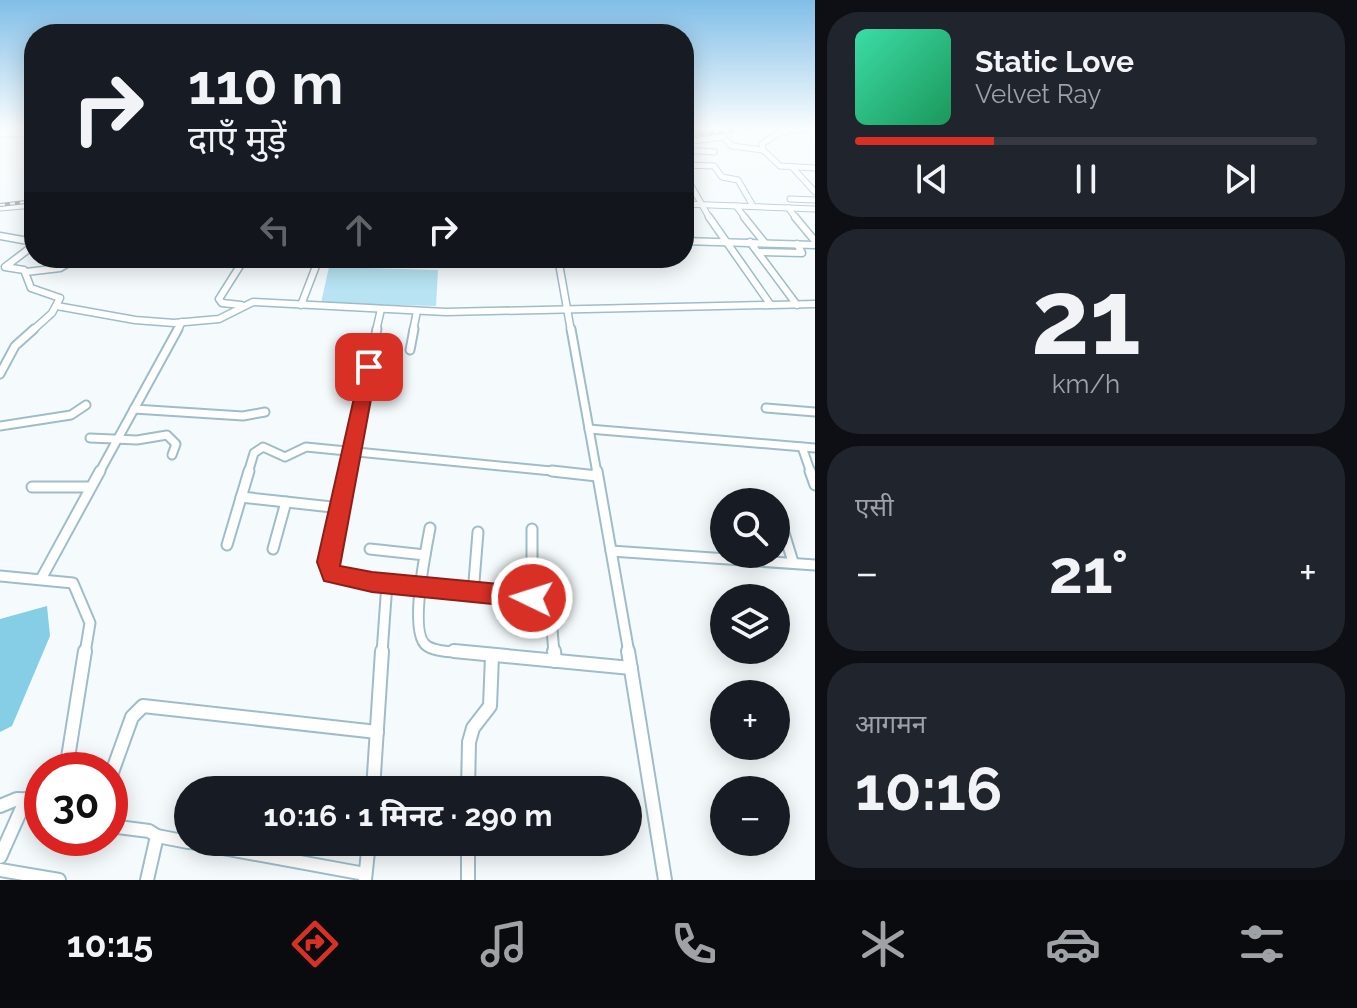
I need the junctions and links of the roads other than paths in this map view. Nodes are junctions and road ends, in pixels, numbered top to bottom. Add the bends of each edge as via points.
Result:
1 (716, 169) edge
2 (794, 169) edge
3 (815, 192) edge
4 (694, 193) edge
5 (790, 199) dead end
6 (815, 200) edge
7 (694, 204) edge
8 (700, 204) junction
9 (24, 206) edge
10 (736, 206) junction
11 (753, 206) junction
12 (0, 208) edge
13 (788, 208) junction
14 (815, 209) edge
15 (0, 236) edge
16 (24, 241) edge
17 (694, 241) edge
18 (727, 241) junction
19 (750, 242) junction
20 (764, 242) junction
21 (815, 243) edge
22 (797, 244) junction
23 (24, 251) edge
24 (758, 252) junction
25 (60, 268) edge
26 (239, 268) edge
27 (315, 268) edge
28 (560, 268) edge
29 (3, 269) edge
30 (26, 272) junction
31 (770, 304) junction
32 (815, 304) edge
33 (241, 305) junction
34 (301, 305) junction
35 (797, 305) junction
36 (57, 306) junction
37 (567, 307) junction
38 (381, 309) junction
39 (417, 311) junction
40 (182, 322) junction
41 (410, 350) dead end
42 (3, 362) edge
43 (0, 374) edge
44 (86, 405) dead end
45 (766, 408) dead end
46 (134, 409) junction
47 (265, 412) dead end
48 (815, 412) edge
49 (0, 426) edge
50 (589, 429) junction
51 (90, 438) dead end
52 (117, 439) junction
53 (802, 447) junction
54 (815, 448) edge
55 (351, 453) junction
56 (172, 455) dead end
57 (597, 476) junction
58 (815, 485) edge
59 (32, 487) dead end
60 (91, 487) junction
61 (241, 497) junction
62 (286, 502) junction
63 (341, 508) junction
64 (430, 528) dead end
65 (532, 529) dead end
66 (478, 532) dead end
67 (227, 545) dead end
68 (273, 549) dead end
69 (370, 549) dead end
70 (611, 551) junction
71 (790, 552) edge
72 (425, 555) junction
73 (793, 562) junction
74 (815, 565) edge
75 (0, 576) edge
76 (41, 579) junction
77 (387, 583) junction
78 (420, 587) junction
79 (473, 594) junction
80 (532, 598) junction
81 (492, 656) junction
82 (555, 661) junction
83 (631, 668) junction
84 (377, 732) junction
85 (69, 752) edge
86 (119, 752) edge
87 (374, 776) edge
88 (468, 776) edge
89 (24, 800) edge
90 (24, 803) edge
91 (0, 806) edge
92 (128, 828) edge
93 (157, 836) junction
94 (174, 839) edge
95 (259, 856) edge
96 (367, 856) edge
97 (468, 856) edge
98 (0, 857) edge
99 (4, 874) edge
100 (365, 877) edge
101 (59, 880) edge
102 (147, 880) edge
103 (468, 880) edge
104 (665, 880) edge

1 - 11 street via 722,177 738,180
2 - 3 street
4 - 8 street
5 - 6 street
7 - 8 street
8 - 10 street
8 - 18 street
9 - 12 street
10 - 11 street
10 - 20 street
11 - 13 street
13 - 14 street
13 - 21 street
15 - 16 street
17 - 18 street
18 - 19 street
18 - 31 street
19 - 20 street
19 - 24 street
20 - 22 street
21 - 22 street
22 - 24 street via 802,253
23 - 29 street
24 - 35 street
25 - 30 street
26 - 33 street via 219,299
27 - 34 street
28 - 37 street
29 - 30 street
30 - 36 street via 31,288 59,296
31 - 35 street
31 - 37 street
32 - 35 street
33 - 34 street
33 - 40 street via 229,316
34 - 38 street
36 - 40 street
36 - 42 street
37 - 39 street
37 - 50 street
38 - 39 street
38 - 55 street
39 - 41 street
40 - 46 street
42 - 43 street
44 - 49 street via 71,415
45 - 48 street
46 - 47 street via 249,417
46 - 52 street
50 - 53 street
50 - 57 street
51 - 52 street
52 - 56 street via 167,435 176,444
52 - 60 street
53 - 54 street
53 - 58 street
55 - 57 street
55 - 61 street via 306,447 285,457 268,448 257,450
55 - 63 street
57 - 70 street
59 - 60 street
60 - 76 street
61 - 62 street
61 - 67 street
62 - 63 street
62 - 68 street
63 - 77 street via 329,568 338,577
64 - 72 street
65 - 80 street
66 - 79 street
69 - 72 street
70 - 73 street
70 - 83 street
71 - 73 street
72 - 78 street
73 - 74 street
75 - 76 street
76 - 85 street via 73,583 90,623
77 - 78 street
77 - 84 street
78 - 79 street
78 - 81 street via 419,637 424,645
79 - 80 street
80 - 82 street via 548,607
81 - 82 street
81 - 88 street via 490,706 473,728
82 - 83 street
83 - 104 street
84 - 86 street via 143,706 132,717
84 - 87 street
89 - 91 street
90 - 98 street
92 - 93 street
93 - 94 street
93 - 102 street
95 - 100 street
96 - 100 street
97 - 103 street
99 - 101 street

